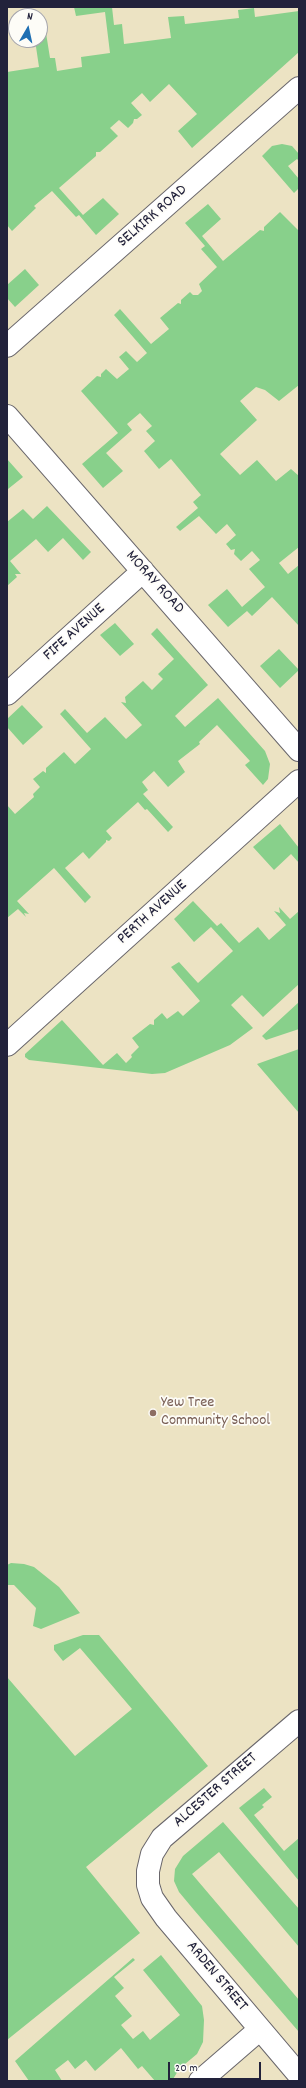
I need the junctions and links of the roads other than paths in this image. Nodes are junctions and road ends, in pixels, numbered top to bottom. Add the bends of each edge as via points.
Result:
1 (296, 98) edge
2 (7, 346) edge
3 (7, 416) edge
4 (143, 571) junction
5 (7, 694) edge
6 (299, 750) edge
7 (299, 781) edge
8 (7, 1045) edge
9 (299, 1721) edge
10 (148, 1871) joint
11 (259, 2030) junction
12 (299, 2076) edge
13 (200, 2081) edge

1 - 2 street, SELKIRK ROAD
3 - 4 street, MORAY ROAD
4 - 5 street, FIFE AVENUE
4 - 6 street, MORAY ROAD
7 - 8 street, PERTH AVENUE
9 - 10 street, ALCESTER STREET via 162,1838 152,1854
10 - 11 street, ARDEN STREET via 152,1898
11 - 12 street, ARDEN STREET
11 - 13 street

